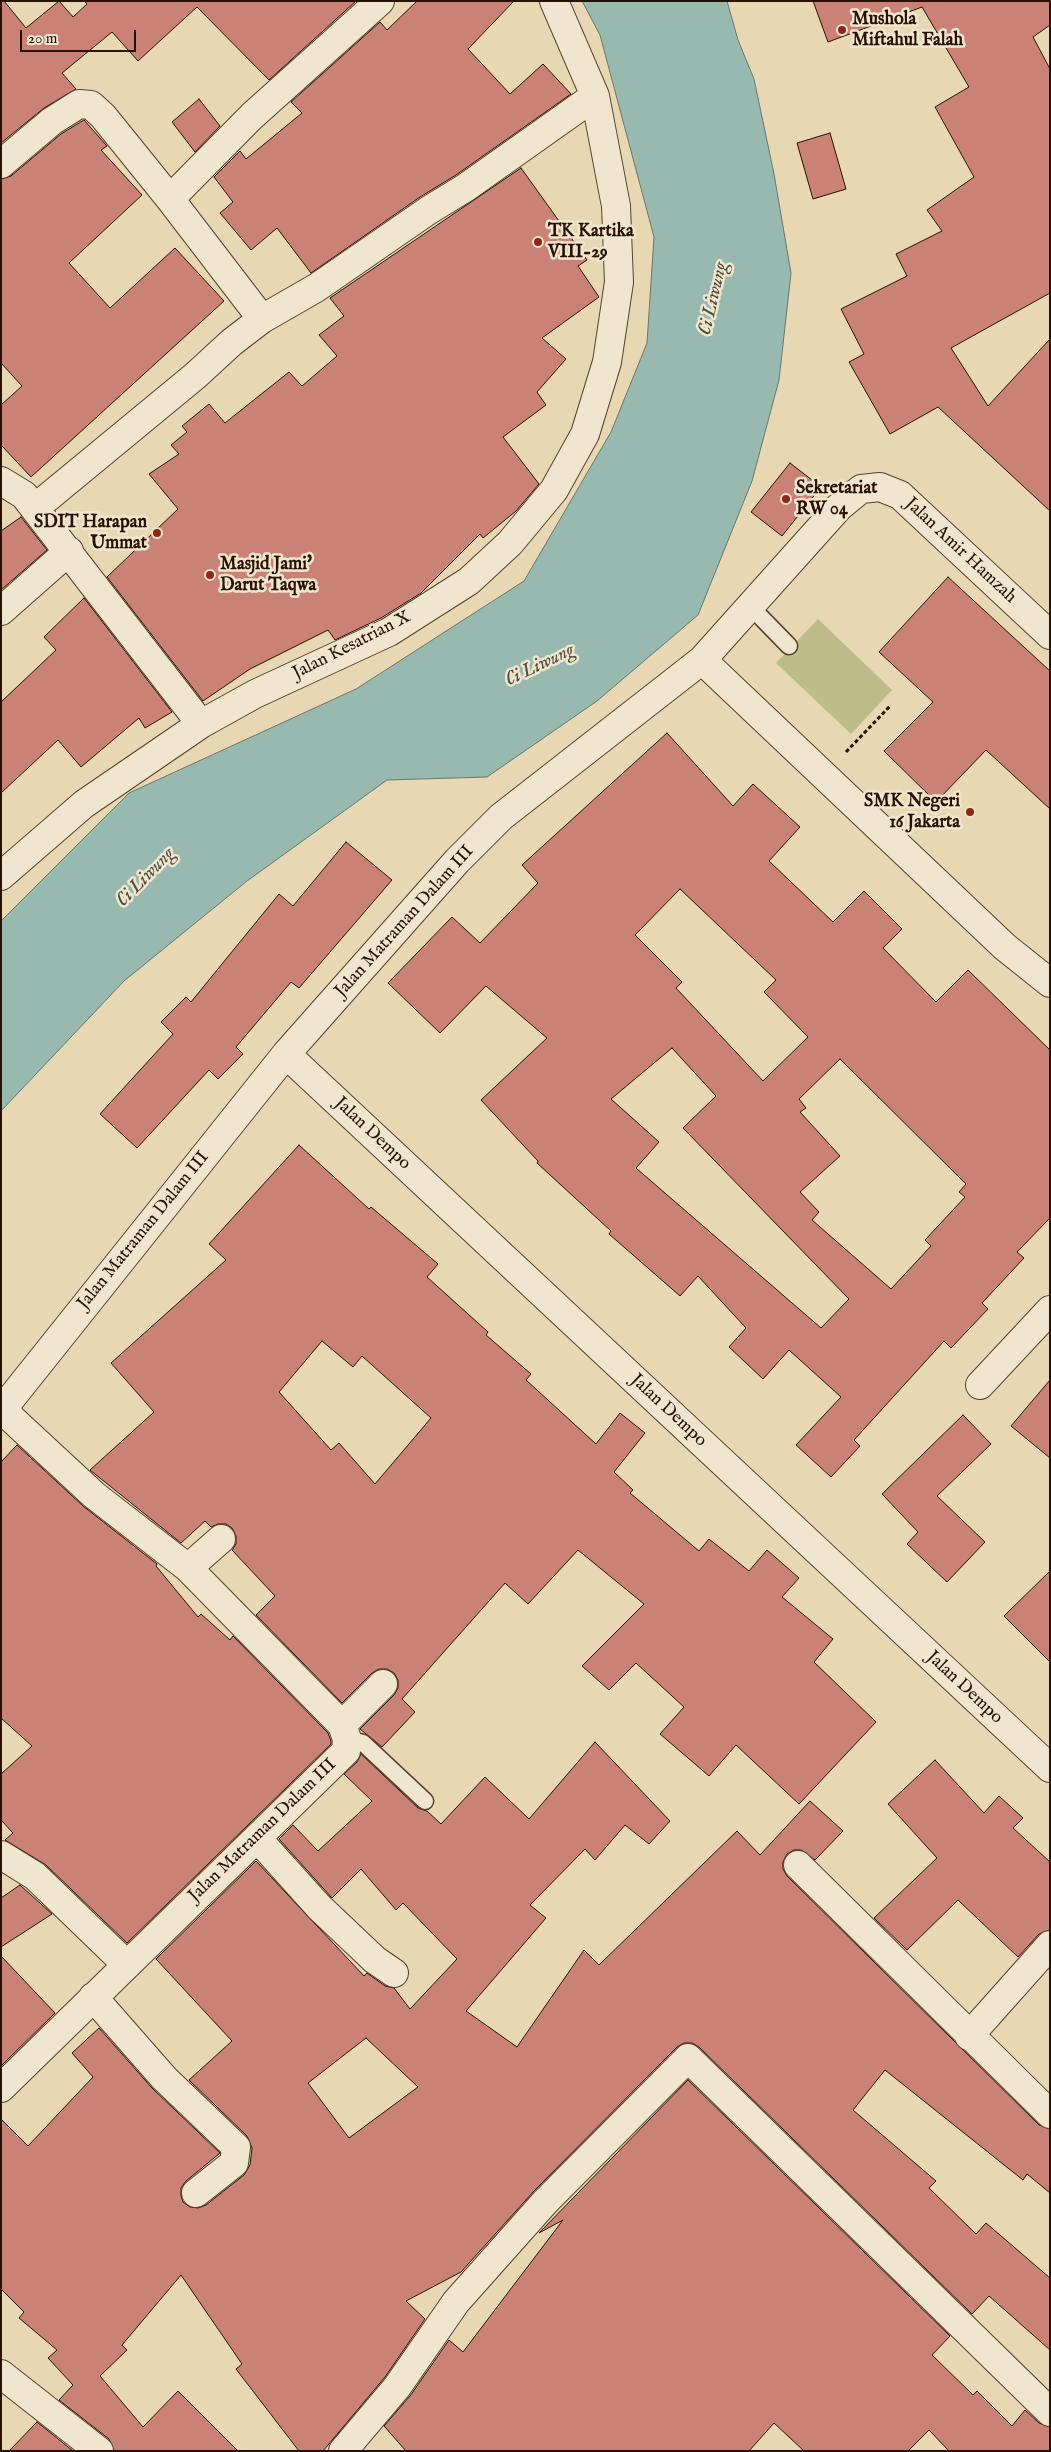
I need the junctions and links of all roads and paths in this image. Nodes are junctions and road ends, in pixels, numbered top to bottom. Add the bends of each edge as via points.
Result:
1 (380, 1) edge
2 (554, 1) edge
3 (595, 96) junction
4 (1, 164) edge
5 (170, 199) junction
6 (262, 319) junction
7 (1, 481) edge
8 (860, 489) joint
9 (35, 508) junction
10 (69, 551) junction
11 (750, 606) junction
12 (1, 611) edge
13 (1050, 634) edge
14 (789, 646) dead end
15 (702, 660) junction
16 (891, 705) dead end
17 (201, 724) junction
18 (841, 757) dead end
19 (1, 876) edge
20 (1050, 983) edge
21 (286, 1054) junction
22 (1050, 1310) edge
23 (980, 1385) dead end
24 (3, 1410) edge
25 (221, 1539) dead end
26 (188, 1568) junction
27 (383, 1684) dead end
28 (345, 1732) junction
29 (1050, 1768) edge
30 (425, 1801) dead end
31 (257, 1838) junction
32 (1, 1855) edge
33 (798, 1865) dead end
34 (1050, 1945) edge
35 (126, 1965) junction
36 (394, 1974) dead end
37 (93, 1997) junction
38 (969, 2036) junction
39 (1, 2088) edge
40 (1050, 2114) edge
41 (196, 2193) dead end
42 (1, 2374) edge
43 (1050, 2412) edge
44 (99, 2451) edge
45 (343, 2451) edge

1 - 5 street via 252,116
2 - 3 street, Jalan Kesatrian X
3 - 6 street via 316,288
3 - 17 street, Jalan Kesatrian X via 616,206 619,282 607,362 584,434 554,490 510,543 469,581 389,632 255,694
4 - 5 street via 52,121 79,104 91,105
5 - 6 street
6 - 9 street
7 - 9 street via 24,495
8 - 11 street, Jalan Matraman Dalam III via 839,507
8 - 13 street, Jalan Amir Hamzah via 880,488 900,496
9 - 10 street
10 - 12 street
10 - 17 street
11 - 14 lane
11 - 15 street, Jalan Matraman Dalam III
15 - 20 street via 1005,947
15 - 21 street, Jalan Matraman Dalam III via 501,817 457,861
16 - 18 path
17 - 19 street, Jalan Kesatrian X via 84,804
21 - 24 street, Jalan Matraman Dalam III
21 - 29 street, Jalan Dempo
22 - 23 street
24 - 26 street, Jalan Matraman Dalam III via 94,1495
25 - 26 street
26 - 28 street, Jalan Matraman Dalam III
27 - 28 street
28 - 30 lane via 363,1743
28 - 31 street, Jalan Matraman Dalam III via 346,1751
31 - 35 street, Jalan Matraman Dalam III
31 - 36 street via 319,1907
32 - 35 street via 35,1876
33 - 38 street
34 - 38 street
35 - 37 street, Jalan Matraman Dalam III
37 - 39 street, Jalan Matraman Dalam III
37 - 41 street via 164,2078 236,2147 234,2163
38 - 40 street
42 - 44 street
43 - 45 street via 688,2058 545,2202 456,2302 397,2387

